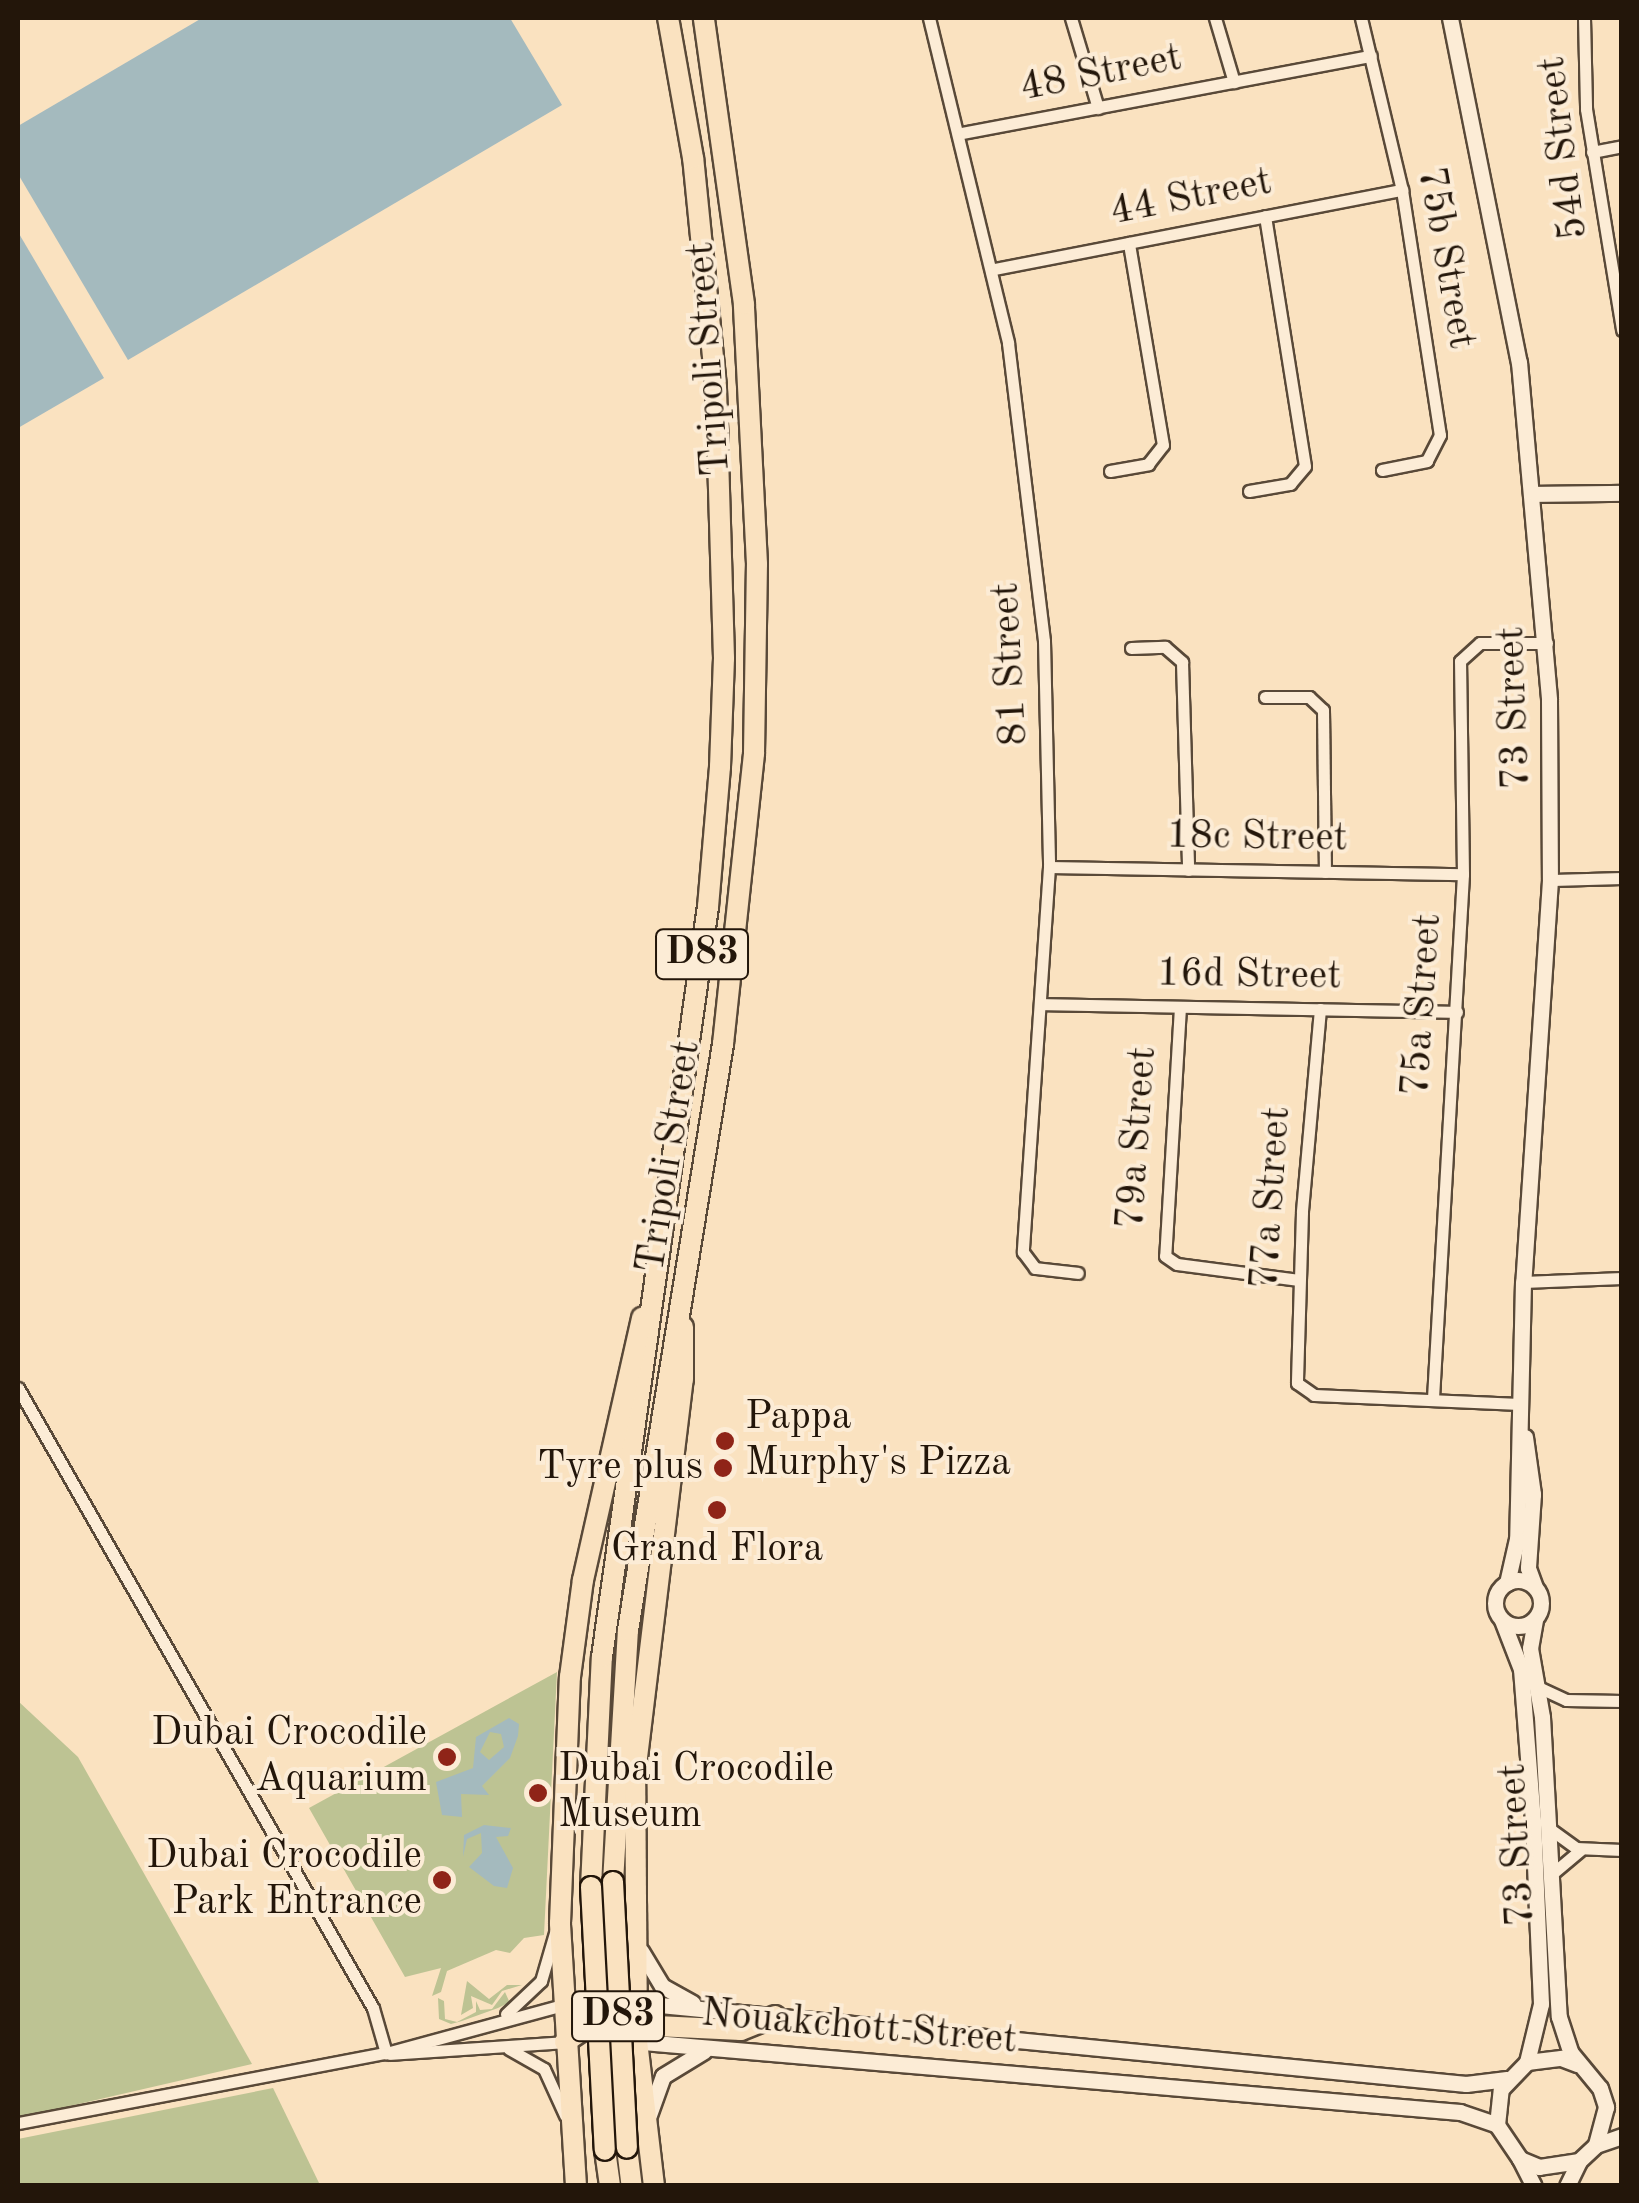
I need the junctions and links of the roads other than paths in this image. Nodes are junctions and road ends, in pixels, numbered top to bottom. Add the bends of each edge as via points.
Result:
1 (668, 18) edge
2 (704, 18) edge
3 (929, 18) edge
4 (1072, 18) edge
5 (1215, 18) edge
6 (1361, 18) edge
7 (1450, 18) edge
8 (1584, 18) edge
9 (1371, 56) junction
10 (1234, 82) junction
11 (1098, 108) junction
12 (962, 133) junction
13 (1622, 146) edge
14 (1592, 152) junction
15 (1402, 190) junction
16 (1266, 216) junction
17 (1130, 243) junction
18 (994, 269) junction
19 (1622, 330) edge
20 (1110, 470) dead end
21 (1382, 470) dead end
22 (1249, 491) dead end
23 (1622, 493) edge
24 (1536, 497) junction
25 (1546, 640) junction
26 (1130, 648) dead end
27 (1265, 697) dead end
28 (1049, 867) junction
29 (1188, 870) junction
30 (1326, 872) junction
31 (1463, 874) junction
32 (1550, 877) junction
33 (1622, 878) edge
34 (1041, 1004) junction
35 (1180, 1007) junction
36 (1320, 1009) junction
37 (1457, 1012) junction
38 (1078, 1273) dead end
39 (1524, 1278) junction
40 (1622, 1278) edge
41 (1298, 1280) junction
42 (648, 1307) junction
43 (682, 1316) junction
44 (18, 1388) edge
45 (1433, 1398) junction
46 (1520, 1401) junction
47 (1506, 1583) junction
48 (1535, 1587) junction
49 (1502, 1620) junction
50 (1535, 1620) junction
51 (1538, 1687) junction
52 (1566, 1700) junction
53 (1622, 1701) edge
54 (1542, 1717) junction
55 (1550, 1829) junction
56 (1584, 1849) junction
57 (1622, 1850) edge
58 (1553, 1873) junction
59 (635, 1915) junction
60 (560, 1923) junction
61 (562, 2005) junction
62 (710, 2010) junction
63 (775, 2016) junction
64 (493, 2021) junction
65 (636, 2023) junction
66 (564, 2042) junction
67 (495, 2047) junction
68 (713, 2048) junction
69 (386, 2053) junction
70 (1528, 2062) junction
71 (1578, 2064) junction
72 (1507, 2079) junction
73 (1600, 2088) junction
74 (1622, 2096) edge
75 (18, 2123) edge
76 (568, 2123) junction
77 (1497, 2124) junction
78 (646, 2129) junction
79 (1622, 2136) edge
80 (1596, 2146) junction
81 (1520, 2159) junction
82 (1579, 2161) junction
83 (576, 2186) edge
84 (610, 2186) edge
85 (632, 2186) edge
86 (654, 2186) edge
87 (1534, 2186) edge
88 (1567, 2186) edge

1 - 42 highway, Tripoli Street / D83 via 710,308 724,658 708,906
2 - 43 highway, Tripoli Street / D83 via 744,304 756,696 742,905
3 - 12 street, 81 Street
4 - 11 street
5 - 10 street
6 - 9 street, 75b Street
7 - 24 street, 73 Street via 1502,260
8 - 14 street, 54d Street
9 - 10 street, 48 Street
9 - 15 street, 75b Street
10 - 11 street, 48 Street
11 - 12 street, 48 Street
12 - 18 street, 81 Street
13 - 14 street
14 - 19 street, 54d Street
15 - 16 street, 44 Street
15 - 21 street, 75b Street via 1440,443 1428,462
16 - 17 street, 44 Street
16 - 22 street via 1304,466 1290,484
17 - 18 street, 44 Street
17 - 20 street via 1162,445 1148,464
18 - 28 street, 81 Street via 1039,566
23 - 24 street
24 - 25 street, 73 Street
25 - 31 street, 75a Street via 1472,645 1460,661
25 - 32 street, 73 Street
26 - 29 street via 1165,647 1184,669
27 - 30 street via 1309,697 1323,710
28 - 29 street, 18c Street
28 - 34 street, 81 Street
29 - 30 street, 18c Street
30 - 31 street, 18c Street
31 - 37 street, 75a Street
32 - 33 street
32 - 39 street, 73 Street
34 - 35 street, 16d Street
34 - 38 street, 81 Street via 1022,1252 1035,1268
35 - 36 street, 16d Street
35 - 41 street, 79a Street via 1165,1256 1177,1264
36 - 37 street, 16d Street
36 - 41 street, 77a Street
37 - 45 street, 75a Street
39 - 40 street
39 - 46 street, 73 Street
41 - 45 street, 77a Street via 1294,1369 1302,1389 1320,1396
42 - 60 highway via 631,1350 578,1612
42 - 84 highway, Tripoli Street / D83, bridge via 602,1657 591,1887
43 - 59 highway via 683,1379 637,1732
43 - 85 highway, Tripoli Street / D83, bridge via 628,1630 614,1882
44 - 69 street via 373,2008
45 - 46 street
46 - 47 street, 73 Street via 1517,1546
46 - 48 street, 73 Street via 1533,1494 1528,1558
47 - 48 street via 1521,1580
47 - 49 street via 1495,1601
48 - 50 street via 1542,1607
49 - 50 street via 1515,1626
49 - 70 street, 73 Street via 1518,1656 1532,1807 1541,2004
50 - 51 street, 73 Street via 1530,1648
51 - 52 street
51 - 54 street, 73 Street
52 - 53 street
52 - 54 street
54 - 55 street, 73 Street
55 - 56 street via 1560,1842
55 - 58 street, 73 Street
56 - 57 street
56 - 58 street
58 - 71 street, 73 Street via 1559,2017
59 - 62 street via 656,1980
59 - 65 highway
60 - 61 highway
60 - 64 street via 540,1981 522,2003
61 - 64 street, Nouakchott Street
61 - 65 street, Nouakchott Street
61 - 66 highway
62 - 63 street, Nouakchott Street
62 - 65 street, Nouakchott Street
63 - 65 highway via 741,2030
63 - 72 street, Nouakchott Street via 1429,2080
64 - 69 street, Nouakchott Street
65 - 66 highway via 586,2025
65 - 68 street, Nouakchott Street
65 - 78 highway
66 - 67 street
66 - 76 highway
67 - 69 street
67 - 76 street via 524,2054 544,2070
68 - 77 street, Nouakchott Street via 1460,2112
68 - 78 street via 683,2058 663,2076
69 - 75 street
70 - 71 street via 1561,2058
70 - 72 street
71 - 73 street
72 - 77 street via 1497,2100
73 - 74 street
73 - 80 street via 1606,2117
76 - 83 highway
77 - 81 street
78 - 86 highway
79 - 80 street
80 - 82 street
81 - 82 street via 1539,2167
81 - 87 street
82 - 88 street

